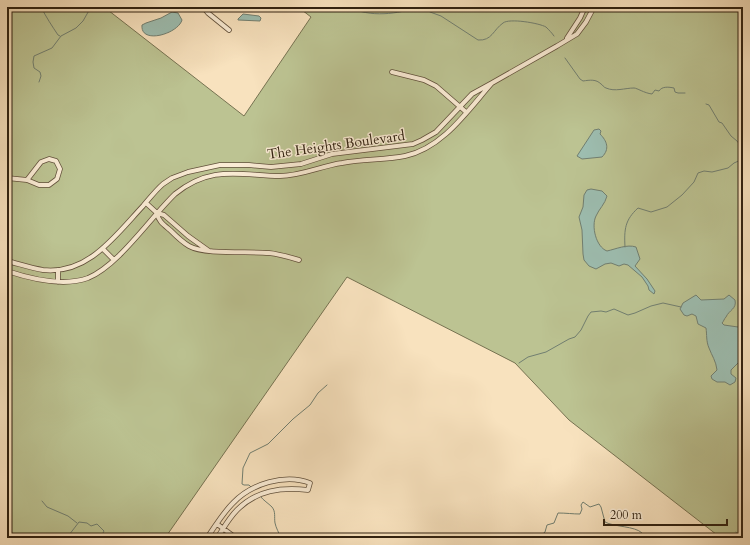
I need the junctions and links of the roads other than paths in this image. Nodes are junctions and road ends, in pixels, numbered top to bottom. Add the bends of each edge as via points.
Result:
1 (9, 7) edge
2 (203, 7) edge
3 (585, 7) edge
4 (594, 7) edge
5 (7, 10) edge
6 (229, 30) dead end
7 (566, 40) junction
8 (392, 72) dead end
9 (492, 83) junction
10 (460, 106) junction
11 (466, 112) junction
12 (417, 142) junction
13 (363, 151) junction
14 (421, 151) junction
15 (364, 160) junction
16 (274, 167) junction
17 (197, 170) junction
18 (275, 175) junction
19 (7, 178) edge
20 (200, 179) junction
21 (27, 180) junction
22 (146, 203) junction
23 (157, 213) junction
24 (103, 249) junction
25 (209, 251) junction
26 (114, 260) junction
27 (299, 260) dead end
28 (7, 261) edge
29 (58, 270) junction
30 (7, 271) edge
31 (58, 282) junction
32 (281, 480) junction
33 (283, 489) junction
34 (237, 500) junction
35 (243, 505) junction
36 (217, 524) junction
37 (224, 528) junction
38 (208, 536) edge
39 (213, 538) edge
40 (217, 538) edge
41 (236, 538) edge

1 - 5 main road
2 - 6 street
3 - 7 street, The Heights Boulevard
4 - 7 street, The Heights Boulevard via 583,27
7 - 9 street, The Heights Boulevard
8 - 10 street via 424,80 436,86
9 - 10 street, The Heights Boulevard via 475,92
9 - 11 street, The Heights Boulevard
10 - 11 street
10 - 12 street, The Heights Boulevard via 436,132
11 - 14 street, The Heights Boulevard via 443,138
12 - 13 street, The Heights Boulevard
12 - 14 street
13 - 15 street
13 - 16 street, The Heights Boulevard via 332,154 301,164
14 - 15 street, The Heights Boulevard via 404,156
15 - 18 street, The Heights Boulevard via 302,173
16 - 17 street, The Heights Boulevard via 220,165
16 - 18 street
17 - 20 street
17 - 22 street, The Heights Boulevard via 168,180
18 - 20 street, The Heights Boulevard via 222,173
19 - 21 street
20 - 23 street, The Heights Boulevard via 180,190
21 - 21 street via 39,185 49,185 57,179 60,169 56,161 49,159 41,162
22 - 23 street
22 - 24 street, The Heights Boulevard
23 - 25 street via 164,215
23 - 25 street via 159,220 184,243
23 - 26 street, The Heights Boulevard
24 - 26 street
24 - 29 street, The Heights Boulevard via 76,266
25 - 27 street via 270,253
26 - 31 street, The Heights Boulevard via 88,278
28 - 29 street, The Heights Boulevard via 44,270
29 - 31 street
30 - 31 street, The Heights Boulevard
32 - 33 street
32 - 33 street via 304,480 310,483 308,490
32 - 34 street via 249,490
33 - 35 street via 264,492
34 - 35 street
34 - 36 street
35 - 37 street
36 - 37 street
36 - 38 street
37 - 40 street
37 - 41 street
38 - 39 street

